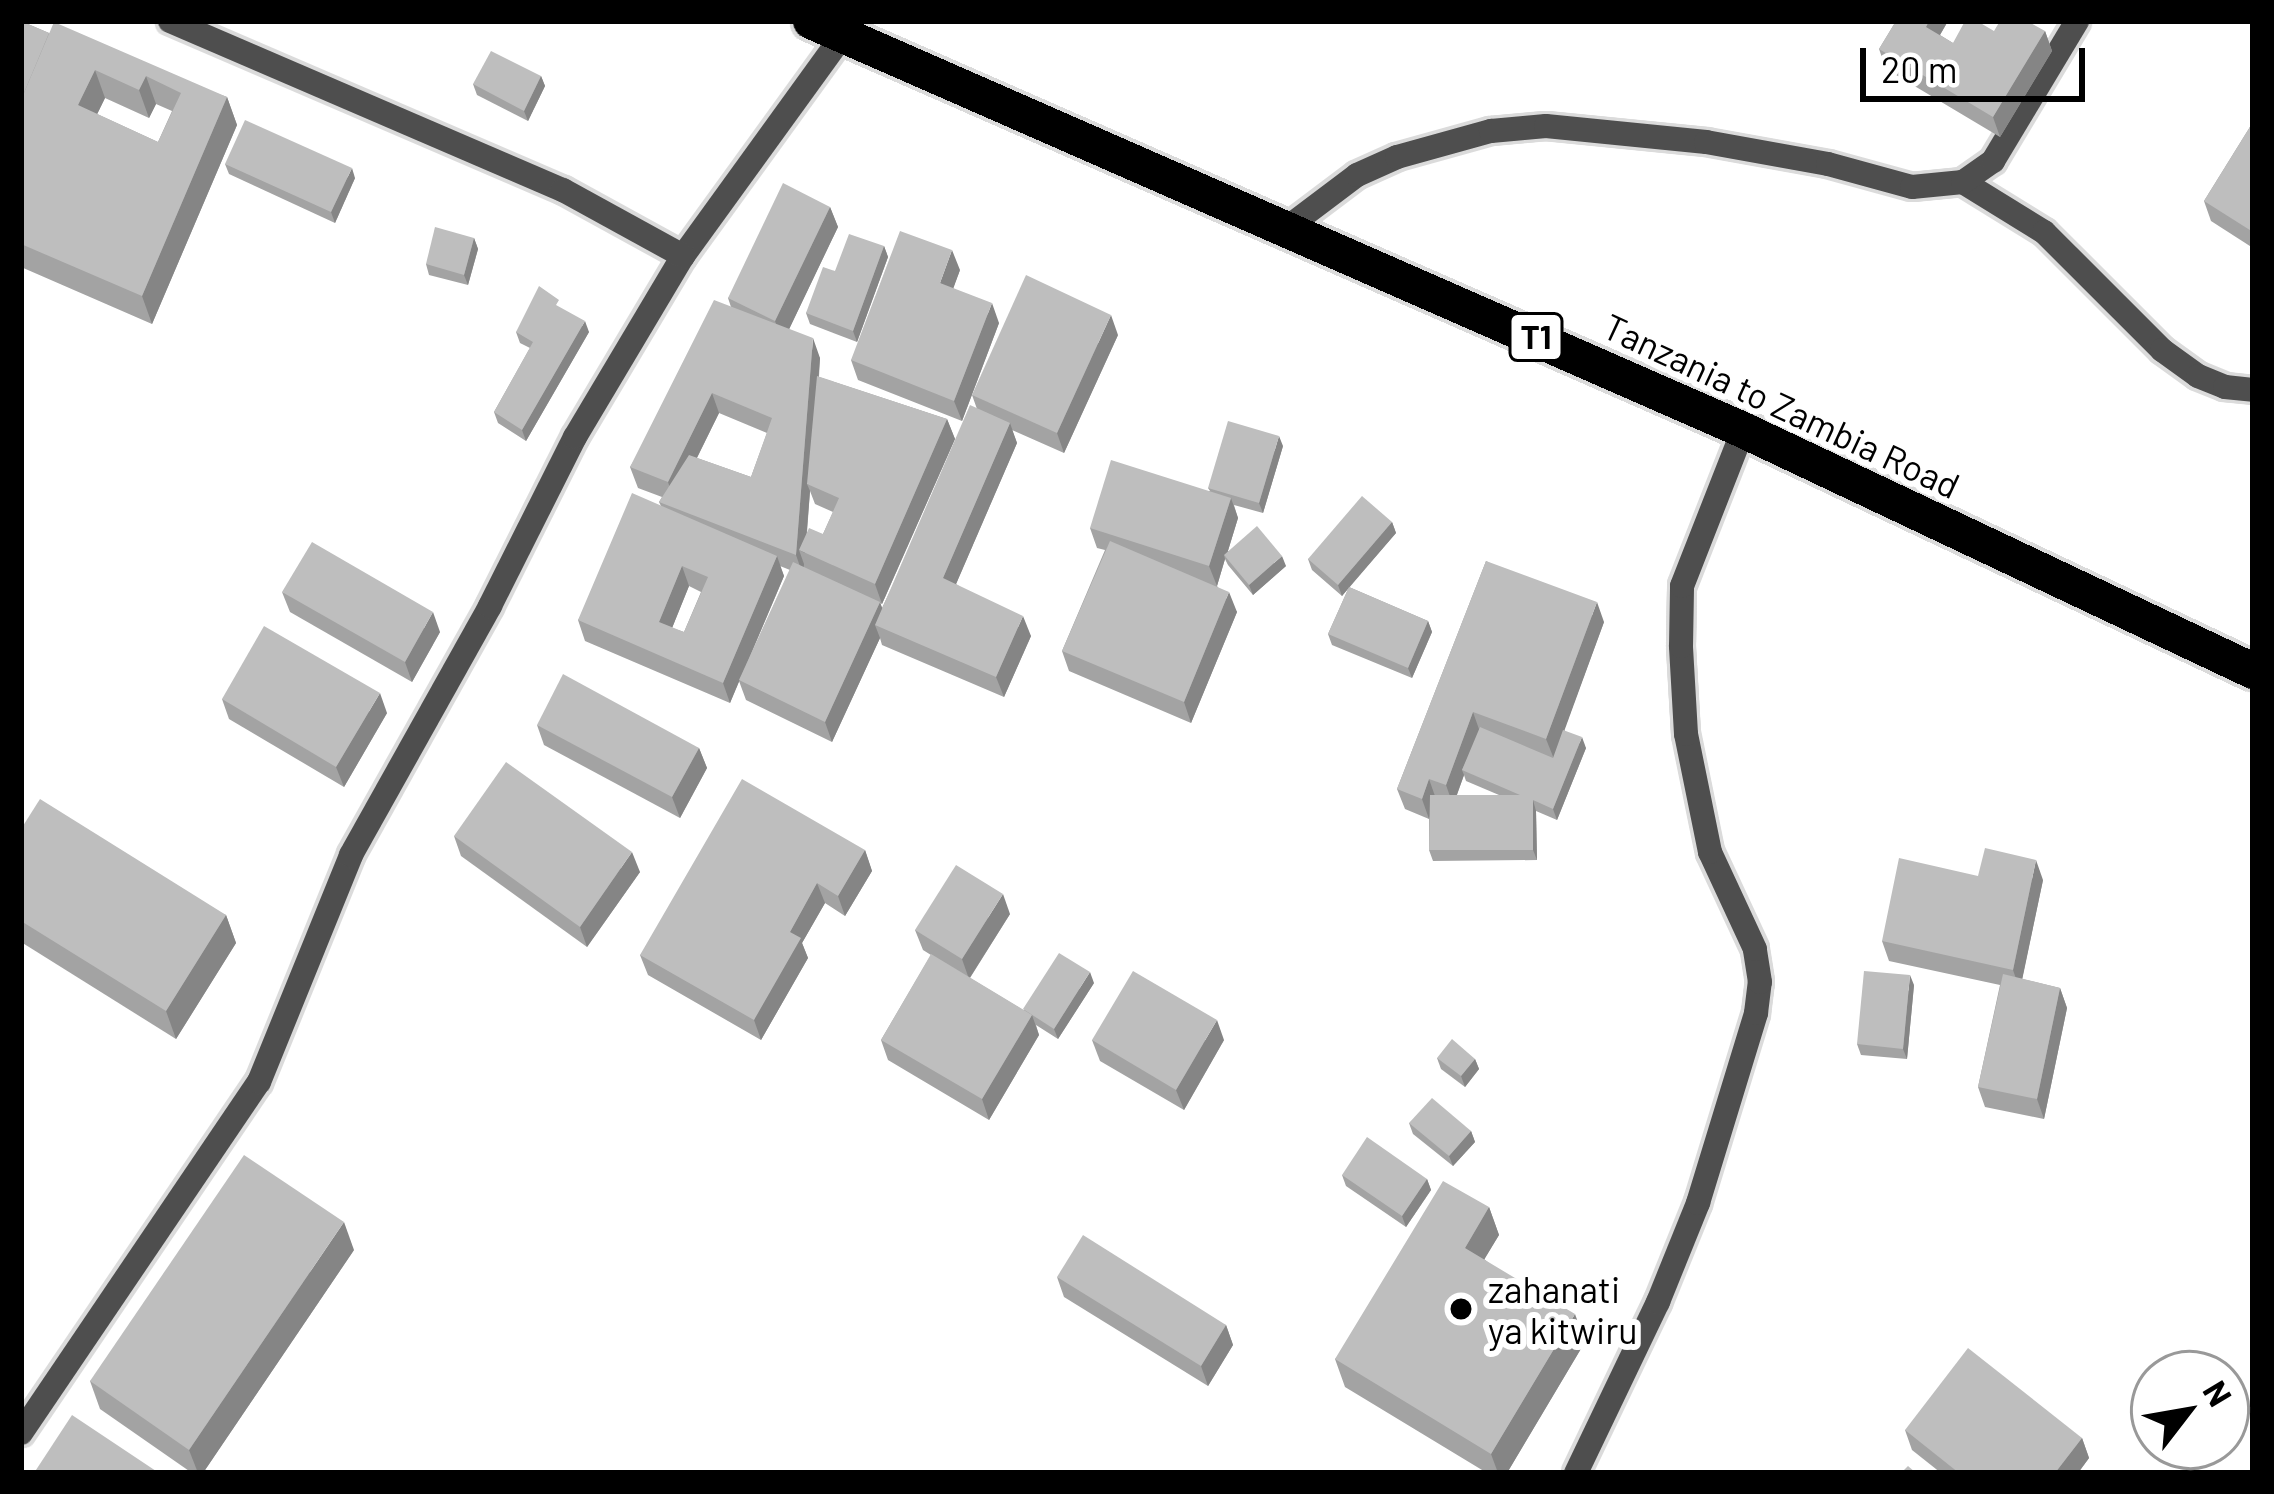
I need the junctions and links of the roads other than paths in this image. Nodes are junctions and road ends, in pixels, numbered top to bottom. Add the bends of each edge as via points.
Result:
1 (170, 21) edge
2 (2077, 21) edge
3 (827, 28) edge
4 (1963, 182) junction
5 (1288, 227) junction
6 (683, 256) junction
7 (2253, 390) edge
8 (1743, 430) junction
9 (2253, 671) edge
10 (21, 1433) edge
11 (1576, 1473) edge

1 - 6 street via 563,190
2 - 4 street via 2006,142
3 - 5 highway, Tanzania to Zambia Road / T1
3 - 6 street
4 - 5 street via 1912,187 1706,142 1546,126 1472,135 1397,157 1357,175
4 - 7 street via 2044,232 2198,376
5 - 8 highway, Tanzania to Zambia Road / T1
6 - 10 street via 575,437 351,855 259,1082
8 - 9 highway, Tanzania to Zambia Road / T1
8 - 11 street via 1682,586 1681,646 1690,754 1710,852 1755,949 1756,1013 1690,1222

